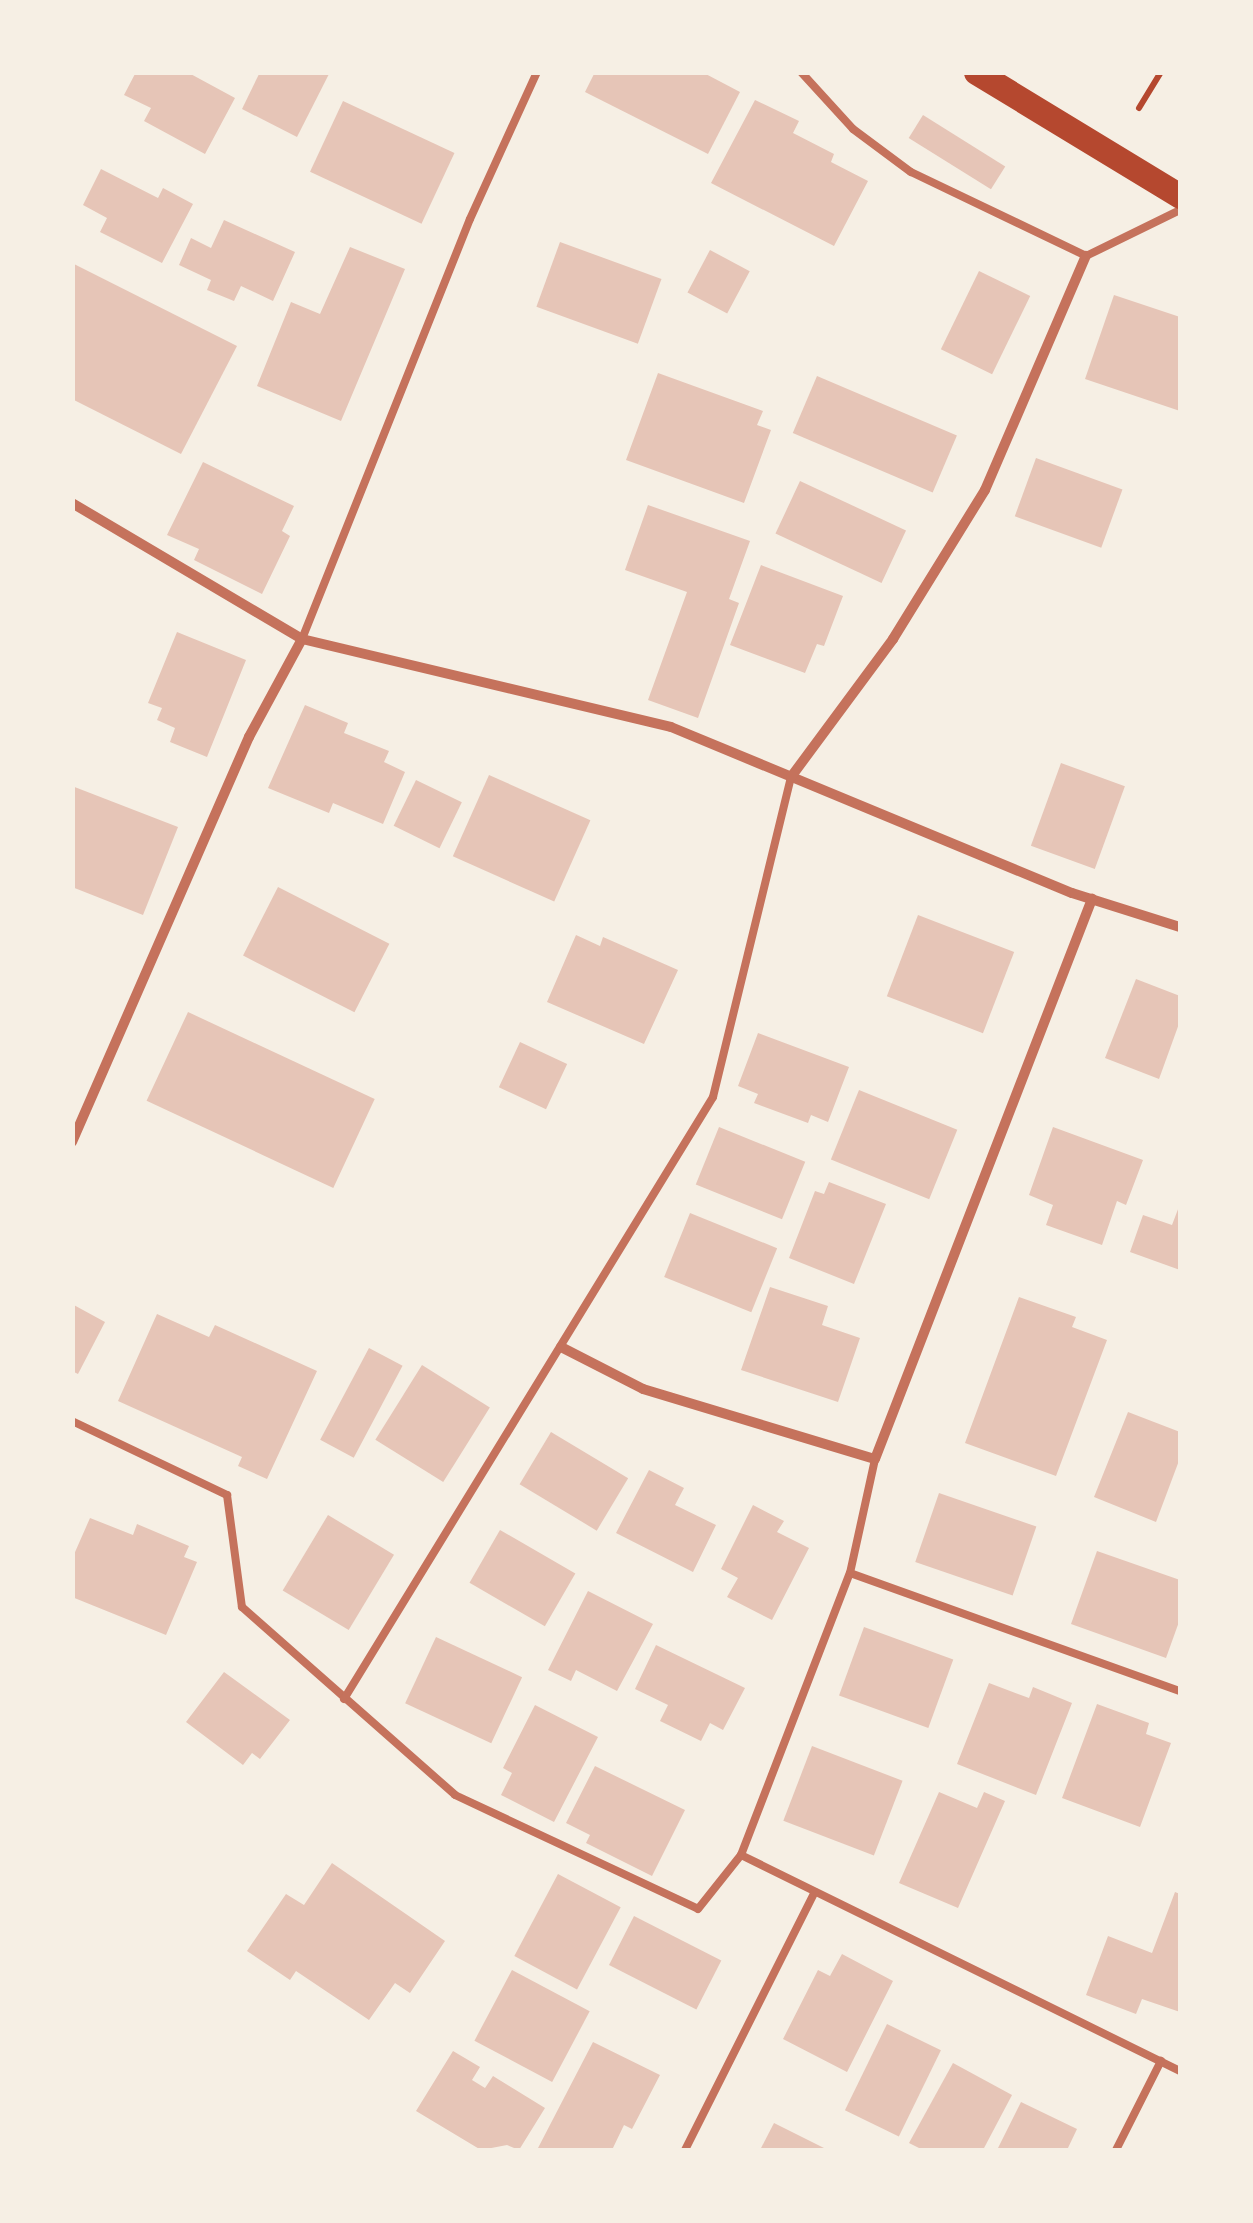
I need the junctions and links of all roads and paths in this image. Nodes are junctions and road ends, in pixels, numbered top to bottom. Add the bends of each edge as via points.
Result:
1 (537, 72) edge
2 (801, 72) edge
3 (976, 72) edge
4 (1161, 72) edge
5 (1139, 108) dead end
6 (1180, 196) edge
7 (1180, 210) edge
8 (1086, 256) junction
9 (72, 503) edge
10 (302, 639) junction
11 (791, 776) junction
12 (1092, 899) junction
13 (1180, 927) edge
14 (72, 1142) edge
15 (561, 1347) junction
16 (72, 1421) edge
17 (876, 1459) junction
18 (850, 1573) junction
19 (1180, 1691) edge
20 (344, 1699) junction
21 (741, 1855) junction
22 (815, 1892) junction
23 (1162, 2061) junction
24 (1180, 2071) edge
25 (686, 2150) edge
26 (1116, 2150) edge

1 - 10 lane via 470,219
2 - 8 lane via 853,128 911,172
3 - 6 main road
4 - 5 path
7 - 8 lane
8 - 11 street via 985,490 894,639
9 - 10 street
10 - 11 street via 671,727
10 - 14 street via 249,737
11 - 12 street
11 - 15 lane via 714,1097
12 - 13 street
12 - 17 street
15 - 17 street via 642,1390
15 - 20 lane
16 - 20 lane via 227,1496 242,1607
17 - 18 lane
18 - 19 lane
18 - 21 lane
20 - 21 lane via 456,1795 698,1909
21 - 22 lane
22 - 23 lane
22 - 25 lane
23 - 24 lane
23 - 26 lane

